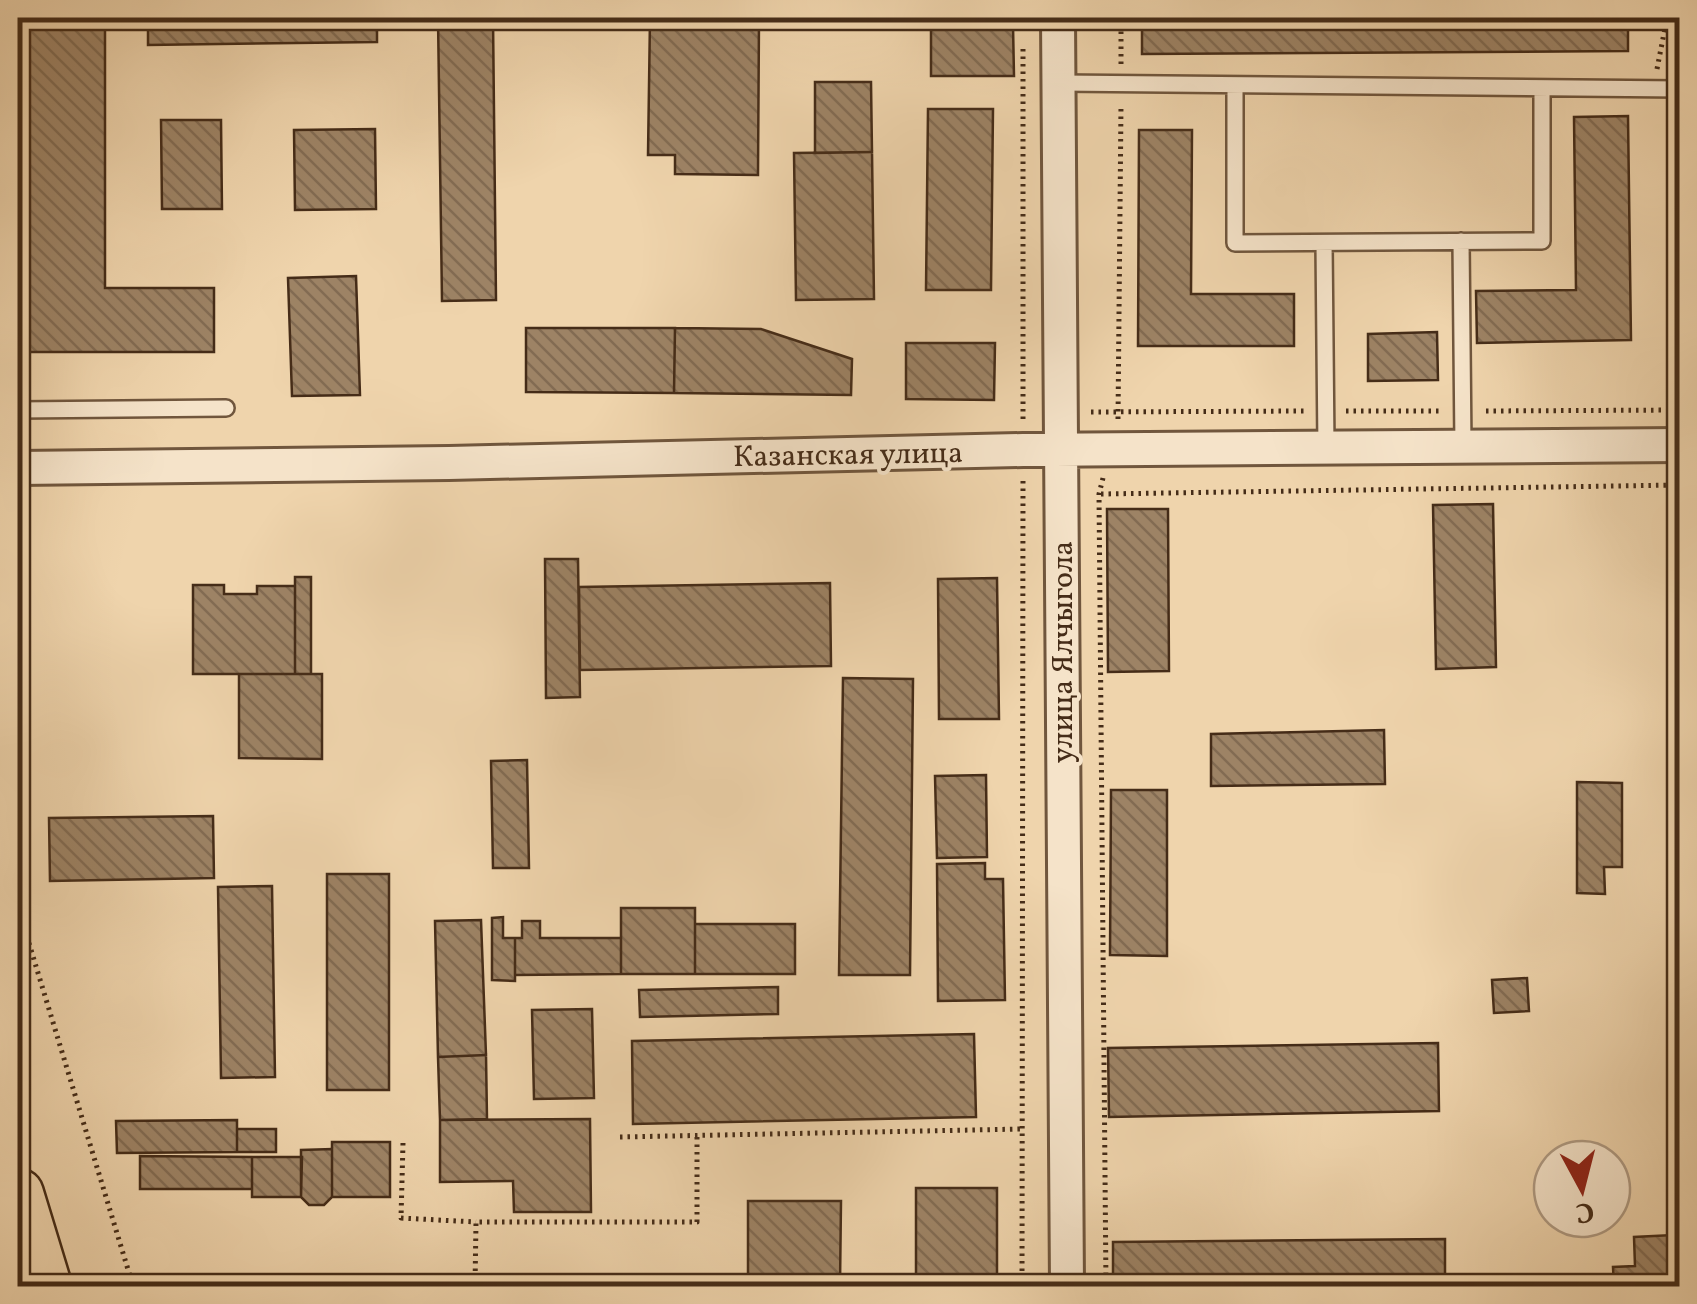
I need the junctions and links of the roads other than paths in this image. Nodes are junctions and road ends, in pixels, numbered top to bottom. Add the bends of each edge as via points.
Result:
1 (1058, 18) edge
2 (1058, 83) junction
3 (1235, 85) junction
4 (1542, 88) junction
5 (1680, 89) edge
6 (1461, 241) junction
7 (1324, 242) junction
8 (226, 408) dead end
9 (18, 410) edge
10 (1680, 445) edge
11 (1463, 447) junction
12 (1326, 448) junction
13 (1061, 450) junction
14 (18, 468) edge
15 (18, 1194) edge
16 (46, 1286) edge
17 (1067, 1286) edge

1 - 2 street, улица Ялчыгола
2 - 3 lane
2 - 13 street, улица Ялчыгола
3 - 4 lane
3 - 7 lane via 1235,243
4 - 5 lane
4 - 6 lane via 1542,241
6 - 7 lane
6 - 11 lane
7 - 12 lane
8 - 9 lane
10 - 11 street, Казанская улица
11 - 12 street, Казанская улица
12 - 13 street, Казанская улица
13 - 14 street, Казанская улица
13 - 17 street, улица Ялчыгола
15 - 16 main road

